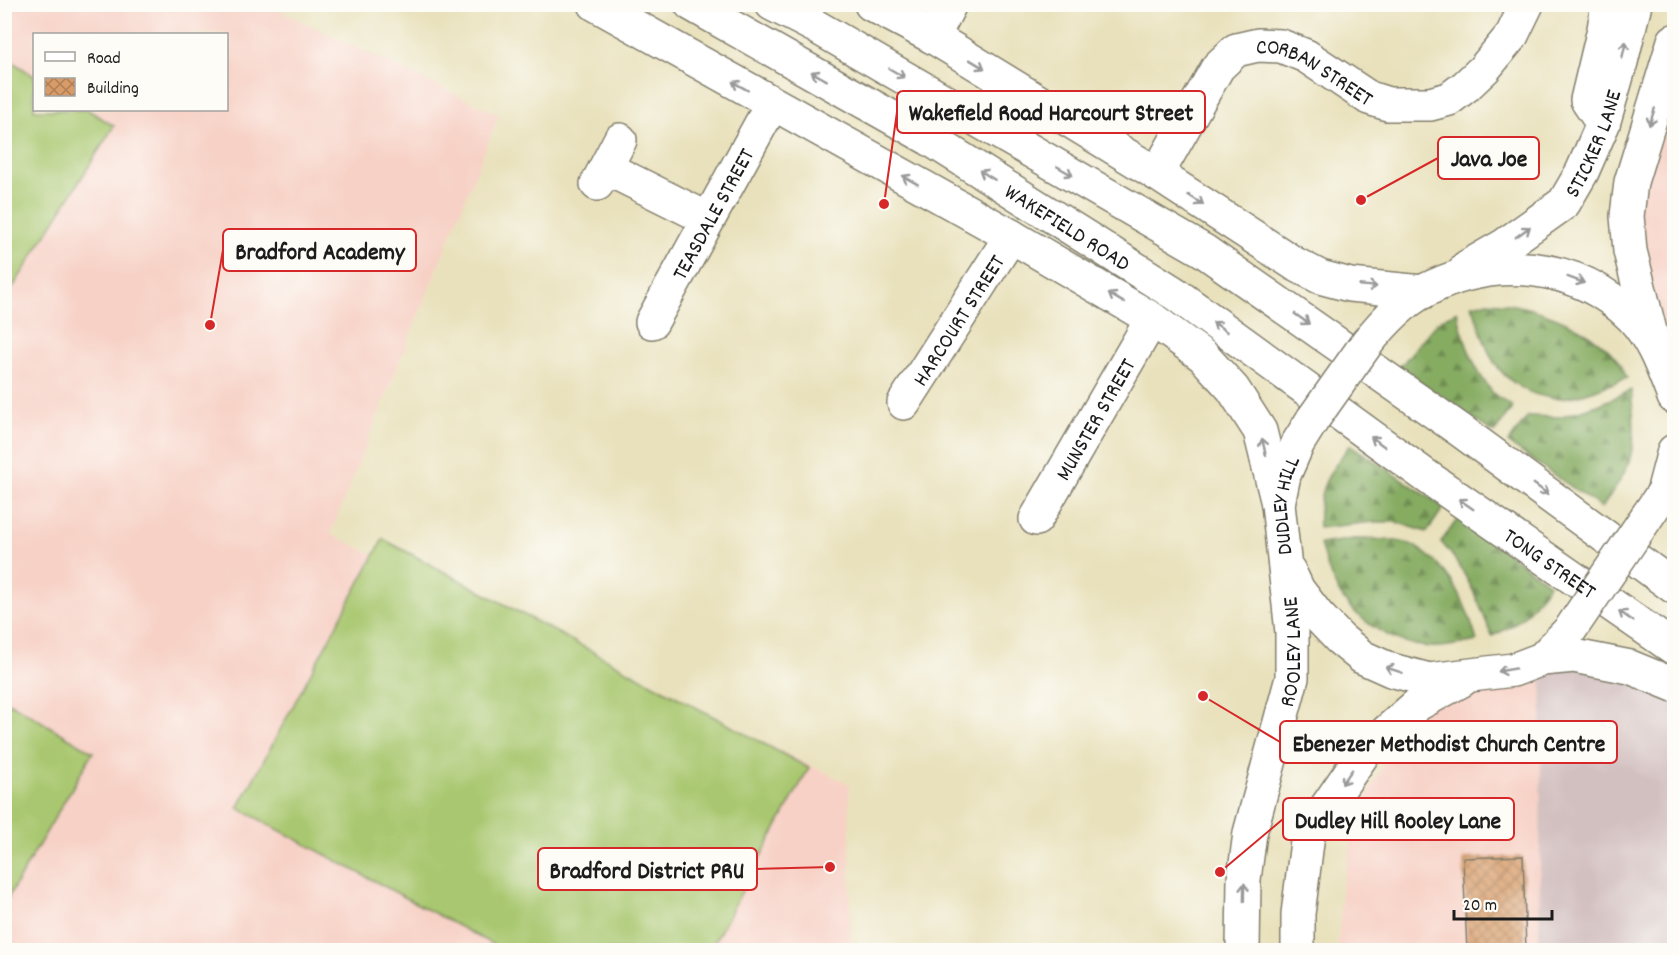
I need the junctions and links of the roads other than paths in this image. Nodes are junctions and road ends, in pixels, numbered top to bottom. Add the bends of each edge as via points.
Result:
1 (595, 4) edge
2 (692, 4) edge
3 (772, 4) edge
4 (871, 4) edge
5 (950, 4) edge
6 (1527, 4) edge
7 (1608, 4) edge
8 (1635, 4) edge
9 (933, 37) junction
10 (1674, 41) edge
11 (772, 105) junction
12 (1603, 124) junction
13 (608, 164) dead end
14 (1157, 174) junction
15 (708, 219) junction
16 (1011, 236) junction
17 (1430, 288) junction
18 (1152, 319) junction
19 (652, 322) dead end
20 (1654, 348) junction
21 (1674, 398) edge
22 (904, 404) dead end
23 (1674, 451) edge
24 (1426, 476) joint
25 (1278, 504) junction
26 (1036, 519) dead end
27 (1284, 562) junction
28 (1674, 587) edge
29 (1674, 648) edge
30 (1542, 659) junction
31 (1472, 675) junction
32 (1674, 685) edge
33 (1243, 951) edge
34 (1298, 951) edge

11 -> 1 main road
24 -> 2 main road, WAKEFIELD ROAD via 1174,293 930,139
3 -> 28 main road, WAKEFIELD ROAD via 1204,251 1460,430
4 - 9 main road
5 - 9 main road
6 - 14 main road, CORBAN STREET via 1512,35 1484,69 1449,99 1430,104 1388,104 1369,98 1306,56 1281,46 1258,45 1236,50 1218,67
7 - 12 main road via 1587,100
12 -> 8 main road, STICKER LANE
9 -> 14 main road
10 -> 20 main road via 1630,182 1627,216 1630,251
11 - 15 main road, TEASDALE STREET
16 -> 11 main road
17 -> 12 main road, STICKER LANE via 1505,245 1564,203
13 - 15 main road
14 -> 17 main road via 1320,277 1350,285
15 - 19 main road, TEASDALE STREET
18 -> 16 main road
16 - 22 main road, HARCOURT STREET
17 -> 20 main road, DUDLEY HILL via 1493,269 1550,271 1582,281 1608,297 1633,319
17 - 25 main road, DUDLEY HILL, bridge via 1387,319 1313,419 1298,442
25 -> 18 main road via 1260,431 1233,389 1203,356
18 - 26 main road, MUNSTER STREET
20 - 21 main road, DUDLEY HILL
23 - 30 main road, DUDLEY HILL, bridge via 1663,493 1570,630
29 -> 24 main road, TONG STREET
25 - 27 main road, DUDLEY HILL
31 -> 27 main road, DUDLEY HILL via 1429,680 1390,670 1362,657 1318,616 1298,590
33 -> 27 main road, ROOLEY LANE via 1244,879 1250,833 1292,678 1292,632
30 -> 31 main road, DUDLEY HILL via 1513,670
30 - 32 main road via 1586,658 1630,668
31 -> 34 main road via 1418,704 1365,751 1308,834 1298,914

